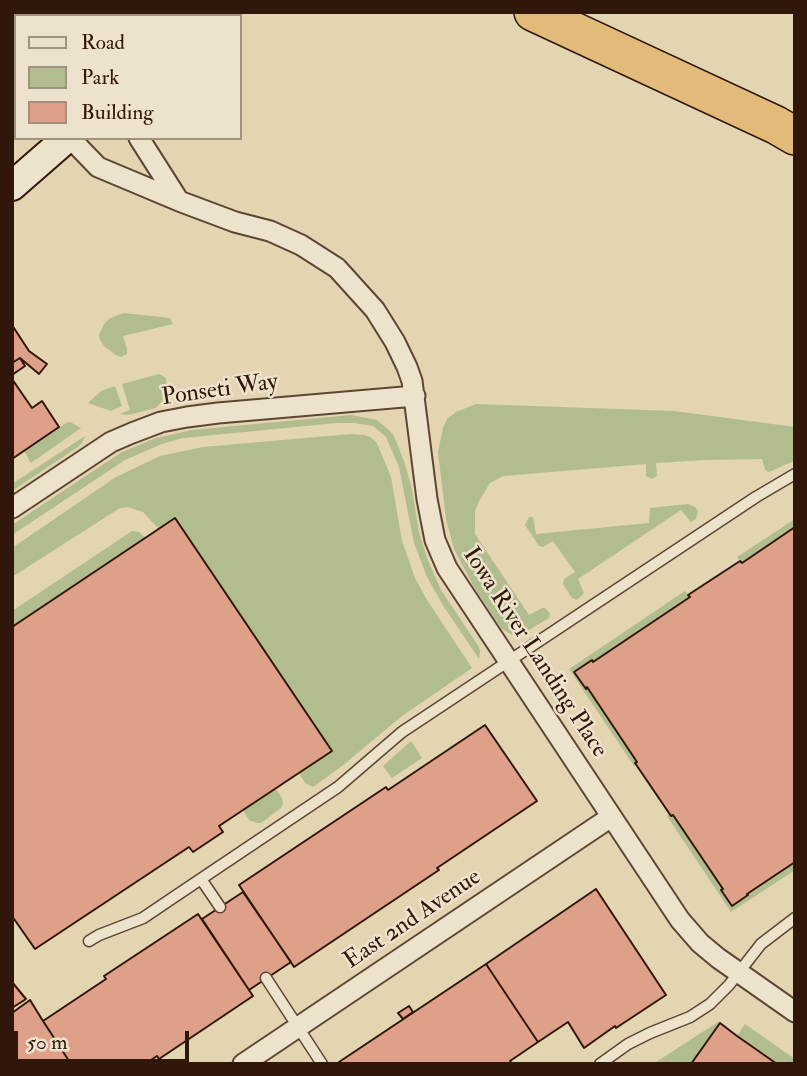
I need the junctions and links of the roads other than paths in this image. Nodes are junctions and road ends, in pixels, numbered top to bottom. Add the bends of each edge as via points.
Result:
1 (533, 12) edge
2 (795, 136) edge
3 (67, 140) edge
4 (71, 140) edge
5 (140, 140) edge
6 (12, 186) edge
7 (178, 201) junction
8 (415, 396) junction
9 (795, 474) edge
10 (12, 508) edge
11 (508, 661) junction
12 (611, 817) junction
13 (201, 879) junction
14 (220, 907) dead end
15 (795, 918) edge
16 (89, 941) dead end
17 (738, 972) junction
18 (267, 978) dead end
19 (795, 1012) edge
20 (298, 1026) junction
21 (243, 1064) edge
22 (323, 1064) edge
23 (600, 1064) edge

1 - 2 highway
3 - 6 main road
4 - 7 street, Iowa River Landing Place via 98,167
5 - 7 street
7 - 8 street, Iowa River Landing Place via 270,231 337,268 388,331 407,367
8 - 10 street, Ponseti Way via 161,422 111,442
8 - 11 street, Iowa River Landing Place via 435,540 447,568
9 - 11 lane
11 - 12 street, Iowa River Landing Place
11 - 13 lane via 402,732 338,787
12 - 17 street, Iowa River Landing Place via 680,920 700,943
12 - 20 street, East 2nd Avenue
13 - 14 lane
13 - 16 lane via 143,918
15 - 17 lane via 761,944
17 - 19 street, Iowa River Landing Place
17 - 23 lane via 704,1009 628,1044
18 - 20 lane
20 - 21 street, East 2nd Avenue
20 - 22 lane

